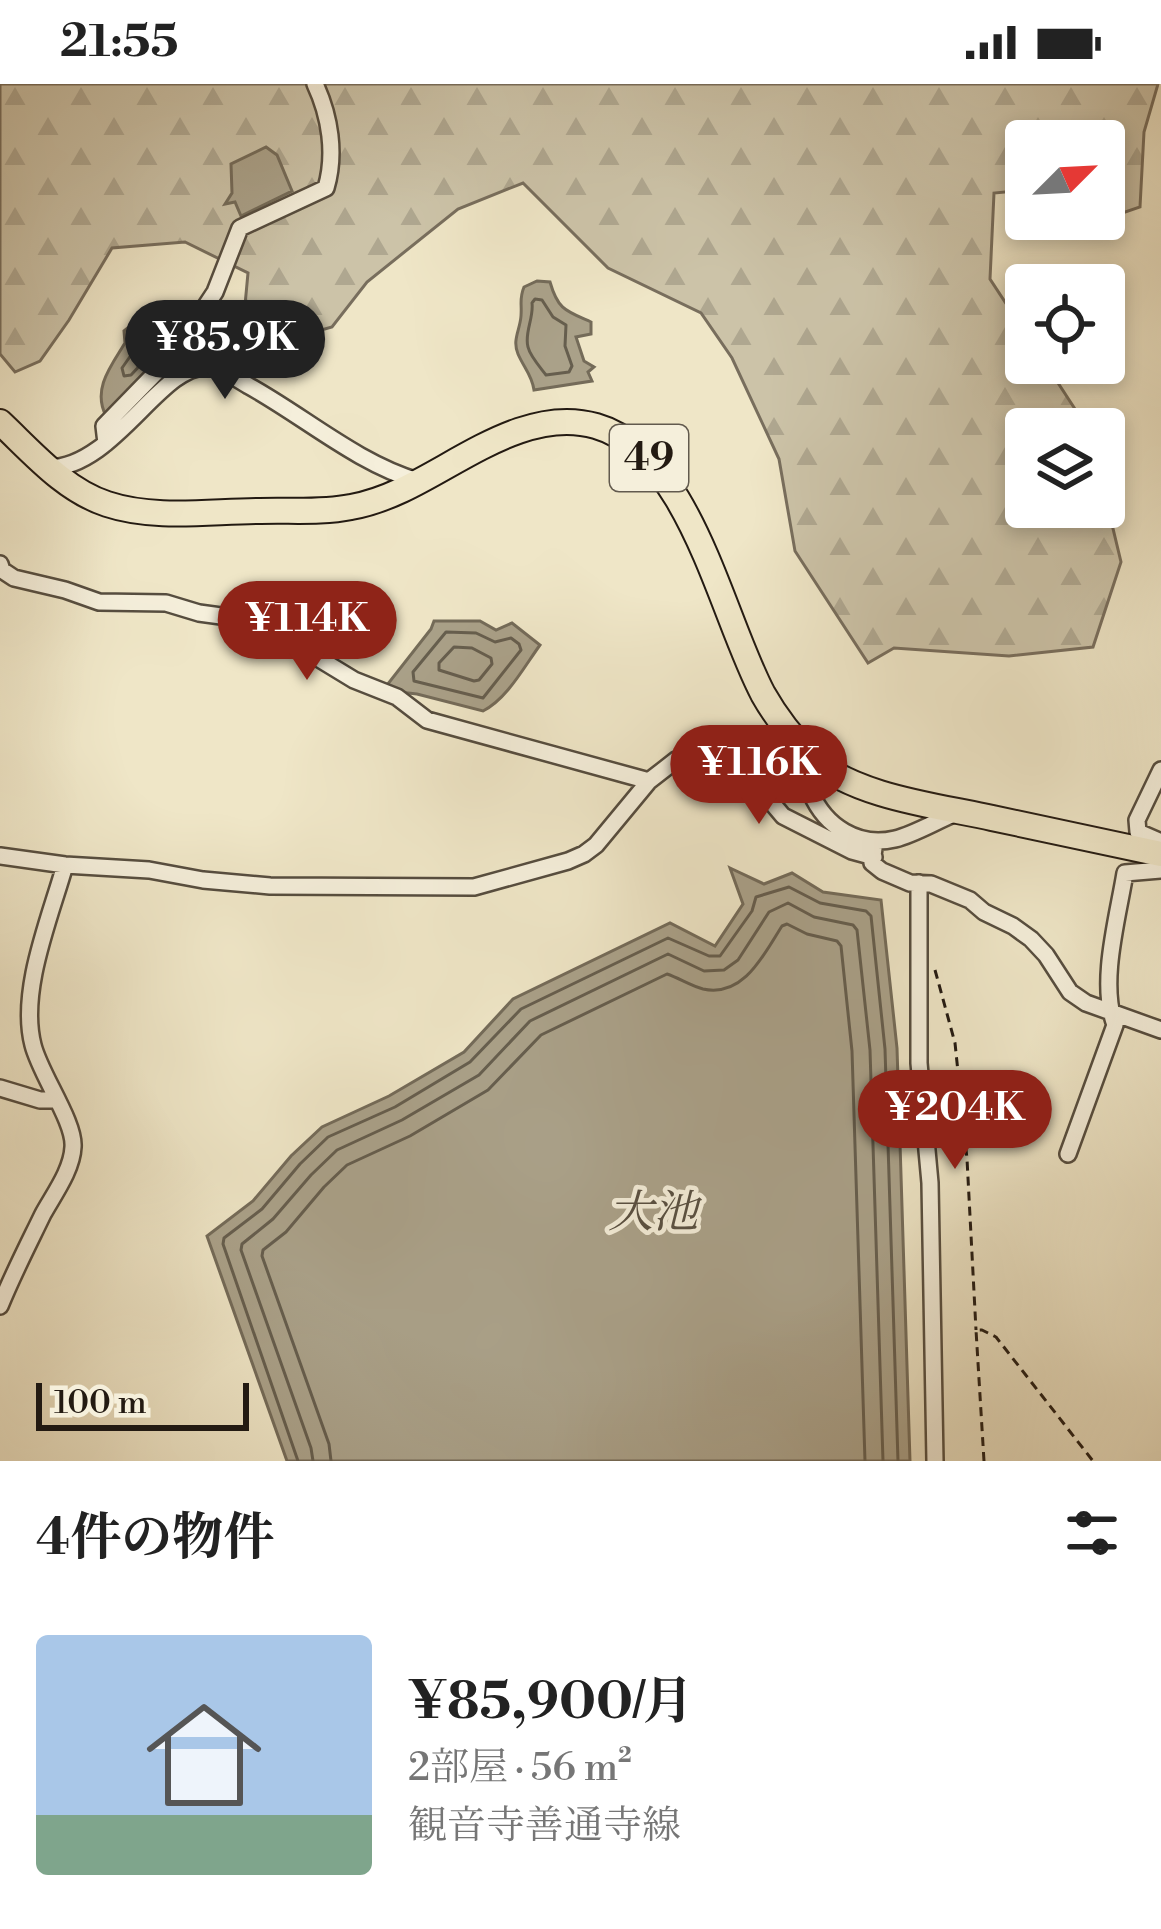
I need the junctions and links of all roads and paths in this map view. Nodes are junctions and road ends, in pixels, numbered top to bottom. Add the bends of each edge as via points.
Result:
1 (315, 84) edge
2 (0, 422) edge
3 (106, 443) junction
4 (49, 468) junction
5 (418, 482) junction
6 (0, 564) edge
7 (804, 748) junction
8 (1161, 770) edge
9 (650, 781) junction
10 (960, 811) junction
11 (1161, 842) edge
12 (875, 849) junction
13 (1161, 854) edge
14 (0, 856) edge
15 (65, 865) junction
16 (1161, 870) edge
17 (919, 883) junction
18 (930, 955) dead end
19 (1110, 1013) junction
20 (1161, 1030) edge
21 (0, 1088) edge
22 (56, 1100) junction
23 (1069, 1154) dead end
24 (0, 1306) edge
25 (976, 1330) junction
26 (935, 1461) edge
27 (984, 1461) edge
28 (1093, 1461) edge

1 - 3 street via 329,120 326,188 240,228 215,292 174,354 104,426
2 - 4 main road, 49
3 - 4 street via 66,468
3 - 5 street via 174,380 203,366
4 - 5 main road, 49 via 104,503 142,512 351,507
5 - 7 main road, 49 via 528,427 574,422 632,442 680,500 764,696
6 - 9 street via 14,578 100,602 166,603 243,619 427,720
7 - 10 main road, 49 via 840,778
7 - 12 street via 800,762 826,820
8 - 11 street via 1137,820 1138,832
9 - 12 street via 688,755 724,755 783,816 852,851
9 - 15 street via 584,854 474,887 270,886
10 - 12 street
10 - 13 main road, 49
12 - 17 street via 872,862 882,871
14 - 15 street
15 - 22 street via 31,987 29,1026
16 - 19 street via 1125,873
17 - 19 street via 1013,926 1046,955 1070,992
17 - 26 street
18 - 25 path via 955,1043
19 - 20 street
19 - 23 street via 1114,1025
21 - 22 street
22 - 24 street via 74,1150
25 - 27 path
25 - 28 path via 996,1337

